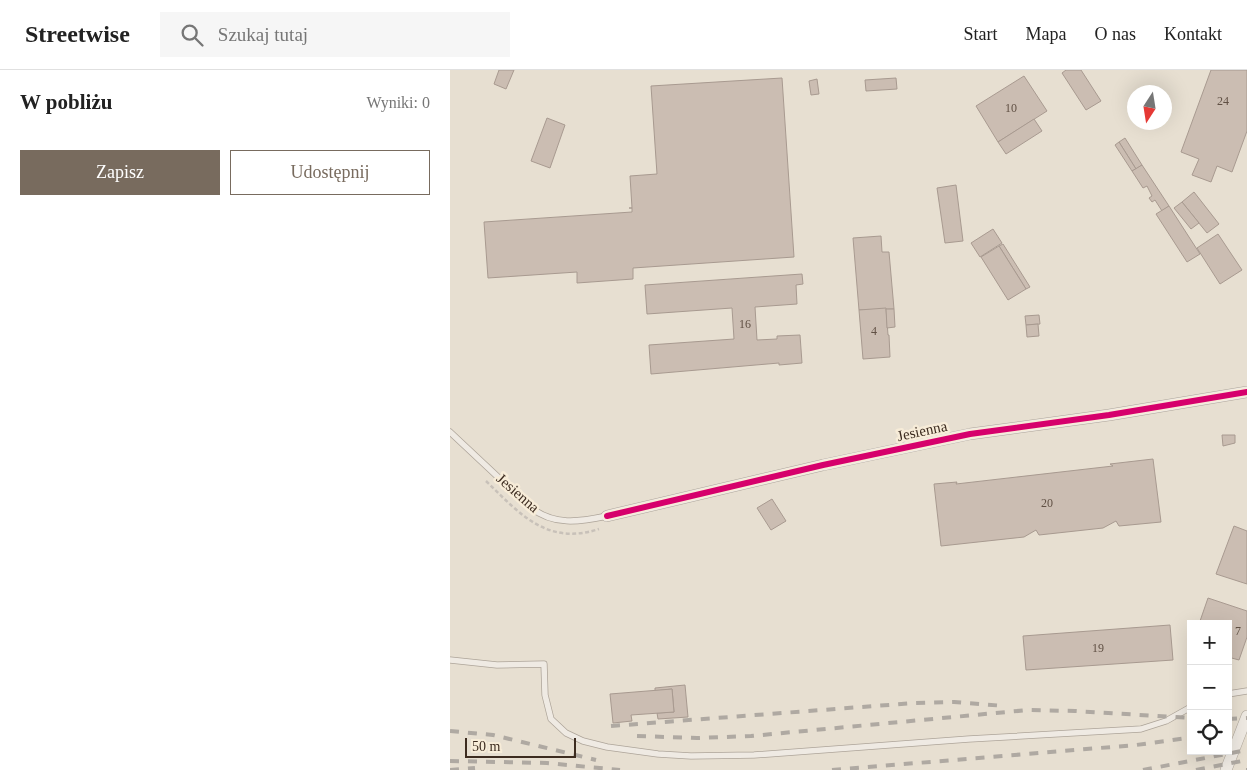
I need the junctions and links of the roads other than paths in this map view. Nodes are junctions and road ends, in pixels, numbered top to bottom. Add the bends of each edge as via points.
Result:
1 (1247, 392) edge
2 (450, 432) edge
3 (607, 516) joint
4 (450, 660) edge
5 (1247, 691) edge
6 (1232, 693) edge
7 (1187, 709) edge
8 (1247, 716) edge
9 (1226, 770) edge

1 - 3 street, Jesienna via 970,434
2 - 3 lane, Jesienna via 530,507 544,516 570,522
4 - 7 lane via 497,665 544,664 545,695 551,719 566,733 607,747 658,754 754,755 1141,729 1166,721
5 - 6 lane
8 - 9 street

